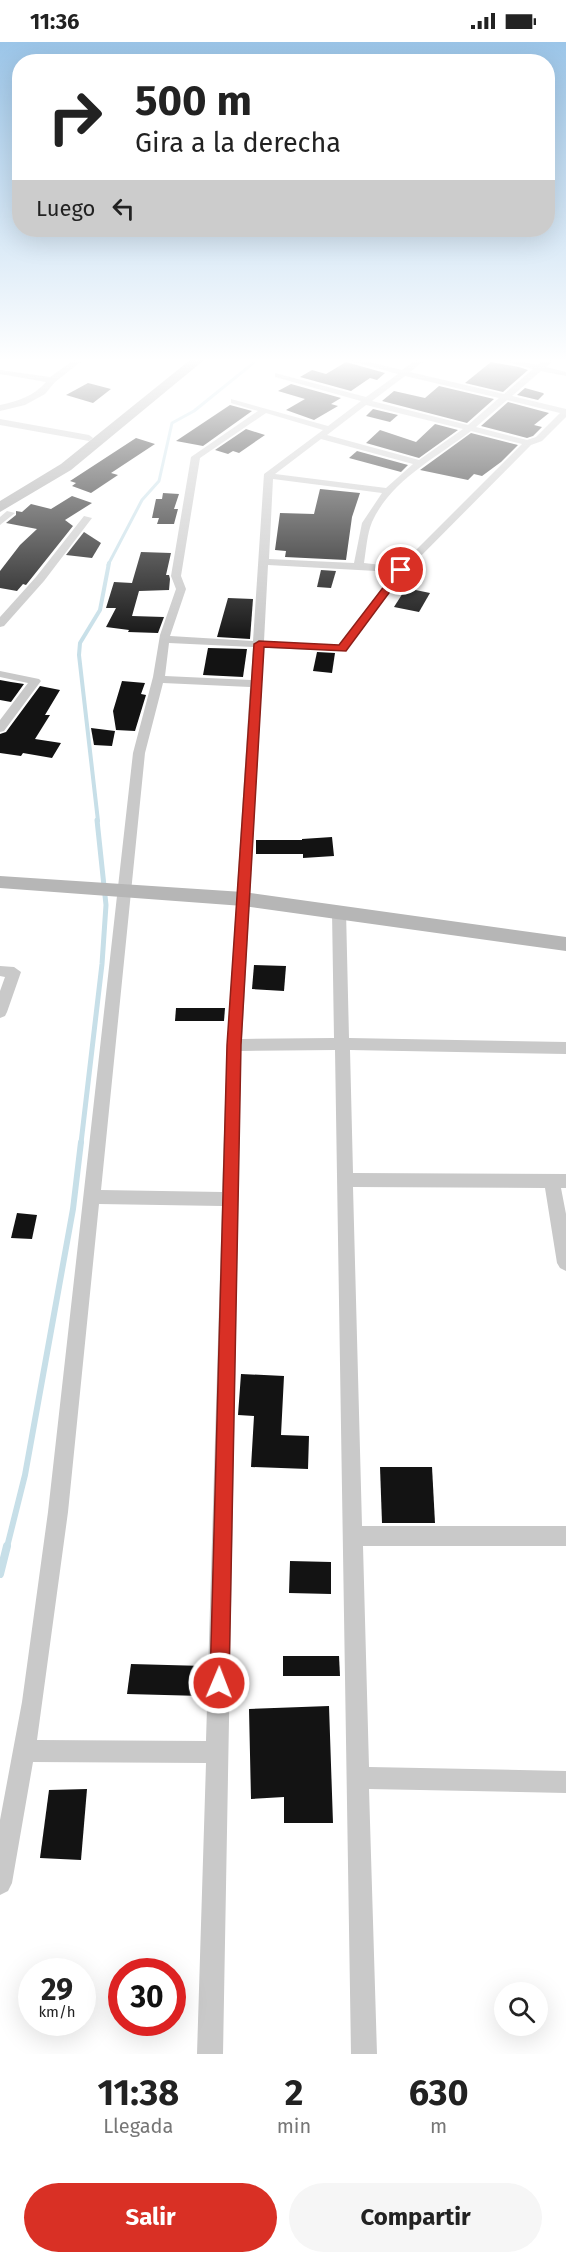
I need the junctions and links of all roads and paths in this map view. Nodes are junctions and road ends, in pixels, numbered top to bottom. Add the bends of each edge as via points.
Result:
1 (68, 454) edge
2 (82, 454) edge
3 (201, 454) edge
4 (297, 454) edge
5 (392, 454) edge
6 (433, 454) edge
7 (517, 454) edge
8 (420, 463) junction
9 (269, 476) junction
10 (388, 491) junction
11 (0, 497) edge
12 (5, 510) edge
13 (87, 518) dead end
14 (0, 522) edge
15 (264, 561) junction
16 (358, 566) junction
17 (401, 570) junction
18 (0, 624) edge
19 (165, 639) junction
20 (259, 644) junction
21 (0, 674) edge
22 (159, 679) junction
23 (257, 684) junction
24 (0, 728) edge
25 (0, 882) edge
26 (109, 890) junction
27 (243, 899) junction
28 (339, 911) junction
29 (566, 944) edge
30 (0, 970) edge
31 (0, 1012) edge
32 (342, 1044) junction
33 (234, 1045) junction
34 (566, 1048) edge
35 (345, 1180) junction
36 (559, 1181) edge
37 (91, 1197) junction
38 (231, 1199) junction
39 (566, 1263) edge
40 (353, 1536) junction
41 (566, 1536) edge
42 (24, 1751) junction
43 (218, 1752) junction
44 (358, 1778) junction
45 (566, 1782) edge
46 (0, 1883) edge
47 (210, 2054) edge
48 (364, 2054) edge

1 - 11 main road
2 - 12 main road
3 - 19 street via 196,457 176,576 181,589
4 - 9 street
5 - 8 street
6 - 8 street
7 - 17 street
8 - 10 street
9 - 10 street
9 - 15 street
10 - 16 street via 367,523
12 - 14 street
13 - 18 street
15 - 16 street
15 - 20 street
16 - 17 street
17 - 20 street via 342,649
19 - 20 street
19 - 22 street
20 - 23 street
21 - 24 street via 34,681
22 - 23 street
22 - 26 street
23 - 27 street
25 - 26 street
26 - 27 street
26 - 37 street
27 - 28 street
27 - 33 street
28 - 29 street
28 - 32 street
30 - 31 street via 14,972
32 - 33 street
32 - 34 street
32 - 35 street
33 - 38 street
35 - 36 street
35 - 40 street
36 - 39 street
37 - 38 street
37 - 42 street via 58,1512
38 - 43 street
40 - 41 street
40 - 44 street
42 - 43 street
42 - 46 street
43 - 47 street
44 - 45 street
44 - 48 street

